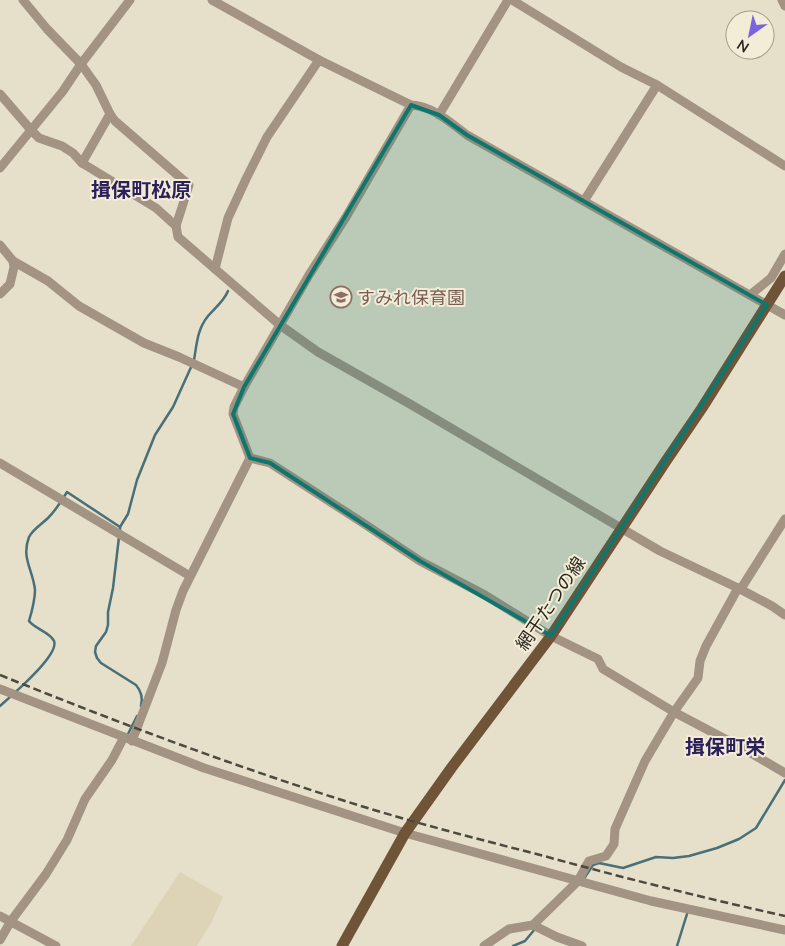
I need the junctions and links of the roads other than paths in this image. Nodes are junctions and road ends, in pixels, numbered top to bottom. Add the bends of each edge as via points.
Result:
1 (23, 0) edge
2 (130, 0) edge
3 (212, 0) edge
4 (508, 0) edge
5 (512, 0) edge
6 (782, 0) edge
7 (785, 6) edge
8 (320, 60) junction
9 (81, 64) junction
10 (657, 85) junction
11 (0, 94) edge
12 (412, 105) junction
13 (110, 114) junction
14 (439, 115) junction
15 (31, 130) junction
16 (82, 163) junction
17 (785, 166) edge
18 (0, 168) edge
19 (584, 201) junction
20 (176, 226) junction
21 (0, 245) edge
22 (785, 254) edge
23 (14, 261) junction
24 (215, 269) junction
25 (785, 276) edge
26 (0, 294) edge
27 (750, 295) junction
28 (766, 305) junction
29 (785, 315) edge
30 (280, 326) junction
31 (244, 387) junction
32 (250, 458) junction
33 (0, 463) edge
34 (785, 519) edge
35 (621, 529) junction
36 (190, 576) junction
37 (738, 588) junction
38 (785, 614) edge
39 (551, 636) junction
40 (0, 689) edge
41 (674, 712) junction
42 (128, 739) junction
43 (785, 773) edge
44 (405, 833) junction
45 (578, 881) junction
46 (0, 916) edge
47 (11, 921) junction
48 (536, 926) junction
49 (785, 930) edge
50 (0, 940) edge
51 (56, 946) edge
52 (342, 946) edge
53 (484, 946) edge
54 (582, 946) edge

1 - 9 street
2 - 9 street
3 - 8 street
4 - 14 street
5 - 10 street via 621,67
6 - 7 street
8 - 12 street
8 - 24 street via 267,137 228,218
9 - 13 street
9 - 15 street
10 - 17 street
10 - 19 street
11 - 15 street
12 - 14 street via 420,105
12 - 30 street
13 - 16 street
13 - 20 street via 190,185
14 - 19 street via 467,135
15 - 16 street via 39,138 73,153
15 - 18 street
16 - 20 street via 156,208
19 - 27 street
20 - 24 street via 178,237
21 - 23 street
22 - 27 street via 771,278
23 - 26 street via 10,284
23 - 31 street via 48,281 79,306 144,343
24 - 30 street
25 - 28 main road, 網干たつの線
27 - 28 street
28 - 29 street
28 - 35 main road, 網干たつの線
30 - 31 street
30 - 35 street via 318,352
31 - 32 street via 233,414
32 - 36 street
32 - 39 street via 270,463 420,561 485,595
33 - 36 street
34 - 37 street via 742,587
35 - 37 street
35 - 39 main road, 網干たつの線
36 - 42 street via 176,610 162,662
37 - 38 street
37 - 41 street via 706,646 698,678
39 - 41 street via 598,659 603,669
39 - 44 main road, 網干たつの線
40 - 42 street
41 - 43 street
41 - 45 street via 645,761 615,829 614,844 606,856 588,861
42 - 44 street via 204,768
42 - 47 street via 85,799 67,840 46,874
44 - 45 street
44 - 52 main road, 網干たつの線
45 - 48 street
45 - 49 street via 650,901
46 - 47 street
47 - 50 street
47 - 51 street
48 - 53 street via 509,929
48 - 54 street

